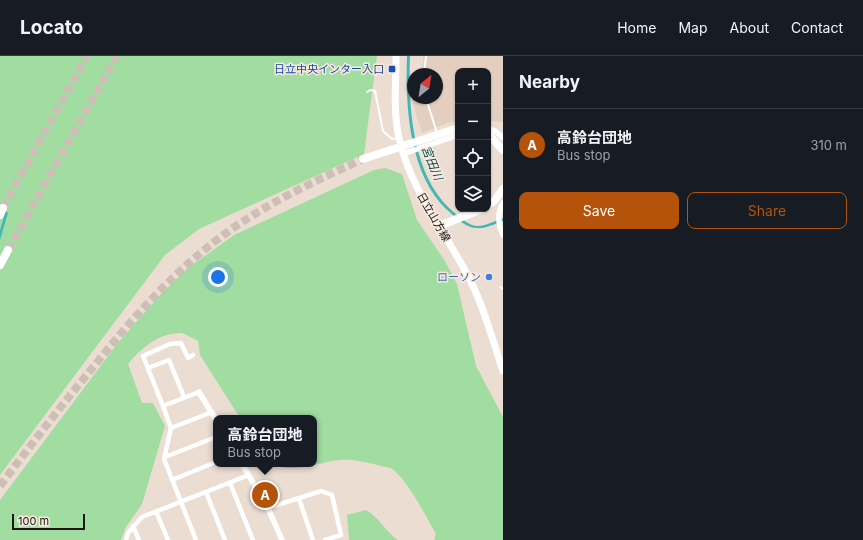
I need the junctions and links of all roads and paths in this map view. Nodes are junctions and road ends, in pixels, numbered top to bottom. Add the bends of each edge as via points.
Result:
1 (396, 56) edge
2 (426, 56) edge
3 (425, 68) edge
4 (367, 92) dead end
5 (428, 104) edge
6 (455, 129) edge
7 (491, 130) edge
8 (455, 136) edge
9 (399, 137) junction
10 (491, 137) edge
11 (503, 138) edge
12 (440, 142) junction
13 (503, 150) edge
14 (403, 154) junction
15 (363, 159) tunnel mouth
16 (503, 189) edge
17 (491, 203) edge
18 (503, 203) edge
19 (474, 212) edge
20 (439, 226) junction
21 (503, 235) edge
22 (8, 250) tunnel mouth
23 (0, 265) edge
24 (500, 287) dead end
25 (503, 289) edge
26 (193, 356) dead end
27 (148, 368) junction
28 (503, 370) edge
29 (199, 392) joint
30 (184, 397) junction
31 (163, 406) junction
32 (212, 412) junction
33 (214, 415) edge
34 (171, 428) junction
35 (213, 438) edge
36 (164, 457) junction
37 (213, 463) edge
38 (244, 467) edge
39 (249, 475) junction
40 (172, 480) junction
41 (230, 482) junction
42 (206, 492) junction
43 (299, 499) junction
44 (181, 502) junction
45 (268, 508) junction
46 (156, 511) junction
47 (133, 526) junction
48 (126, 540) edge
49 (139, 540) edge
50 (168, 540) edge
51 (196, 540) edge
52 (225, 540) edge
53 (253, 540) edge
54 (282, 540) edge
55 (313, 540) edge
56 (325, 540) edge

1 - 9 main road, 日立山方線 via 396,113
2 - 3 lane
4 - 9 lane via 376,91 382,131 392,139
5 - 12 lane
6 - 15 highway
7 - 11 street
8 - 12 street
9 - 14 main road, 日立山方線
10 - 13 highway
12 - 14 street
14 - 20 main road, 日立山方線 via 415,185
16 - 17 highway
18 - 21 street via 499,214 499,225
19 - 20 highway
20 - 28 main road, 日立山方線 via 473,286
22 - 23 highway
24 - 25 lane
26 - 27 street via 188,358 181,343 170,344 143,356
27 - 30 street via 169,360
27 - 31 street
29 - 30 street
29 - 32 street
30 - 31 street
31 - 34 street
32 - 33 street
32 - 34 street
34 - 36 street
35 - 36 street
36 - 40 street
37 - 40 street
38 - 39 street
39 - 41 street
39 - 45 street
40 - 44 street
41 - 42 street
41 - 53 street
42 - 44 street
42 - 52 street
43 - 45 street
43 - 55 street
43 - 56 street via 321,491 332,495 341,535
44 - 46 street
44 - 51 street
45 - 54 street
46 - 47 street via 142,517
46 - 50 street
47 - 48 street
47 - 49 street

